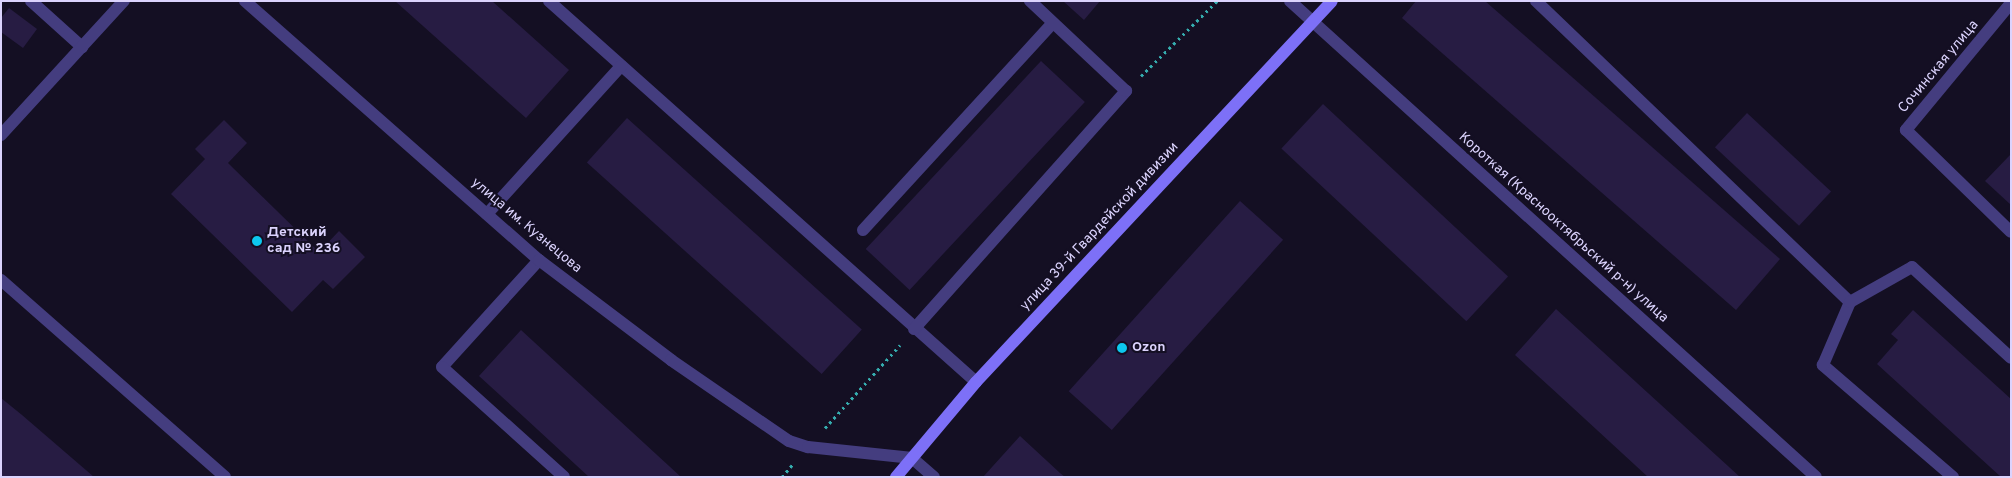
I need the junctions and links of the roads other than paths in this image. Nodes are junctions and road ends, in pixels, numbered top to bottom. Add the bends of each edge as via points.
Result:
1 (31, 1) edge
2 (124, 1) edge
3 (245, 1) edge
4 (549, 1) edge
5 (1030, 1) edge
6 (1290, 1) edge
7 (1332, 1) edge
8 (1536, 1) edge
9 (2011, 3) edge
10 (1314, 20) junction
11 (1053, 23) junction
12 (82, 47) junction
13 (621, 66) junction
14 (1, 135) edge
15 (487, 214) junction
16 (863, 230) dead end
17 (2011, 232) edge
18 (539, 260) junction
19 (1, 280) edge
20 (1850, 302) junction
21 (914, 329) junction
22 (2011, 358) edge
23 (976, 382) junction
24 (912, 458) junction
25 (225, 477) edge
26 (564, 477) edge
27 (896, 477) edge
28 (934, 477) edge
29 (1816, 477) edge
30 (1954, 477) edge

1 - 12 street
2 - 12 street
3 - 15 street, улица им. Кузнецова
4 - 13 street
5 - 11 street
6 - 10 street, Короткая (Краснооктябрьский р-н) улица
7 - 10 main road, улица 39-й Гвардейской дивизии
8 - 20 street
9 - 17 street, Сочинская улица via 1906,130
10 - 23 main road, улица 39-й Гвардейской дивизии
10 - 29 street, Короткая (Краснооктябрьский р-н) улица
11 - 16 street
11 - 21 street via 1126,91
12 - 14 street
13 - 15 street
13 - 21 street
15 - 18 street, улица им. Кузнецова
18 - 24 street, улица им. Кузнецова via 671,360 789,441 808,447
18 - 26 street via 442,367
19 - 25 street
20 - 22 street via 1912,267
20 - 30 street via 1823,366
21 - 23 street
23 - 24 main road, улица 39-й Гвардейской дивизии
24 - 27 main road, улица 39-й Гвардейской дивизии
24 - 28 street

